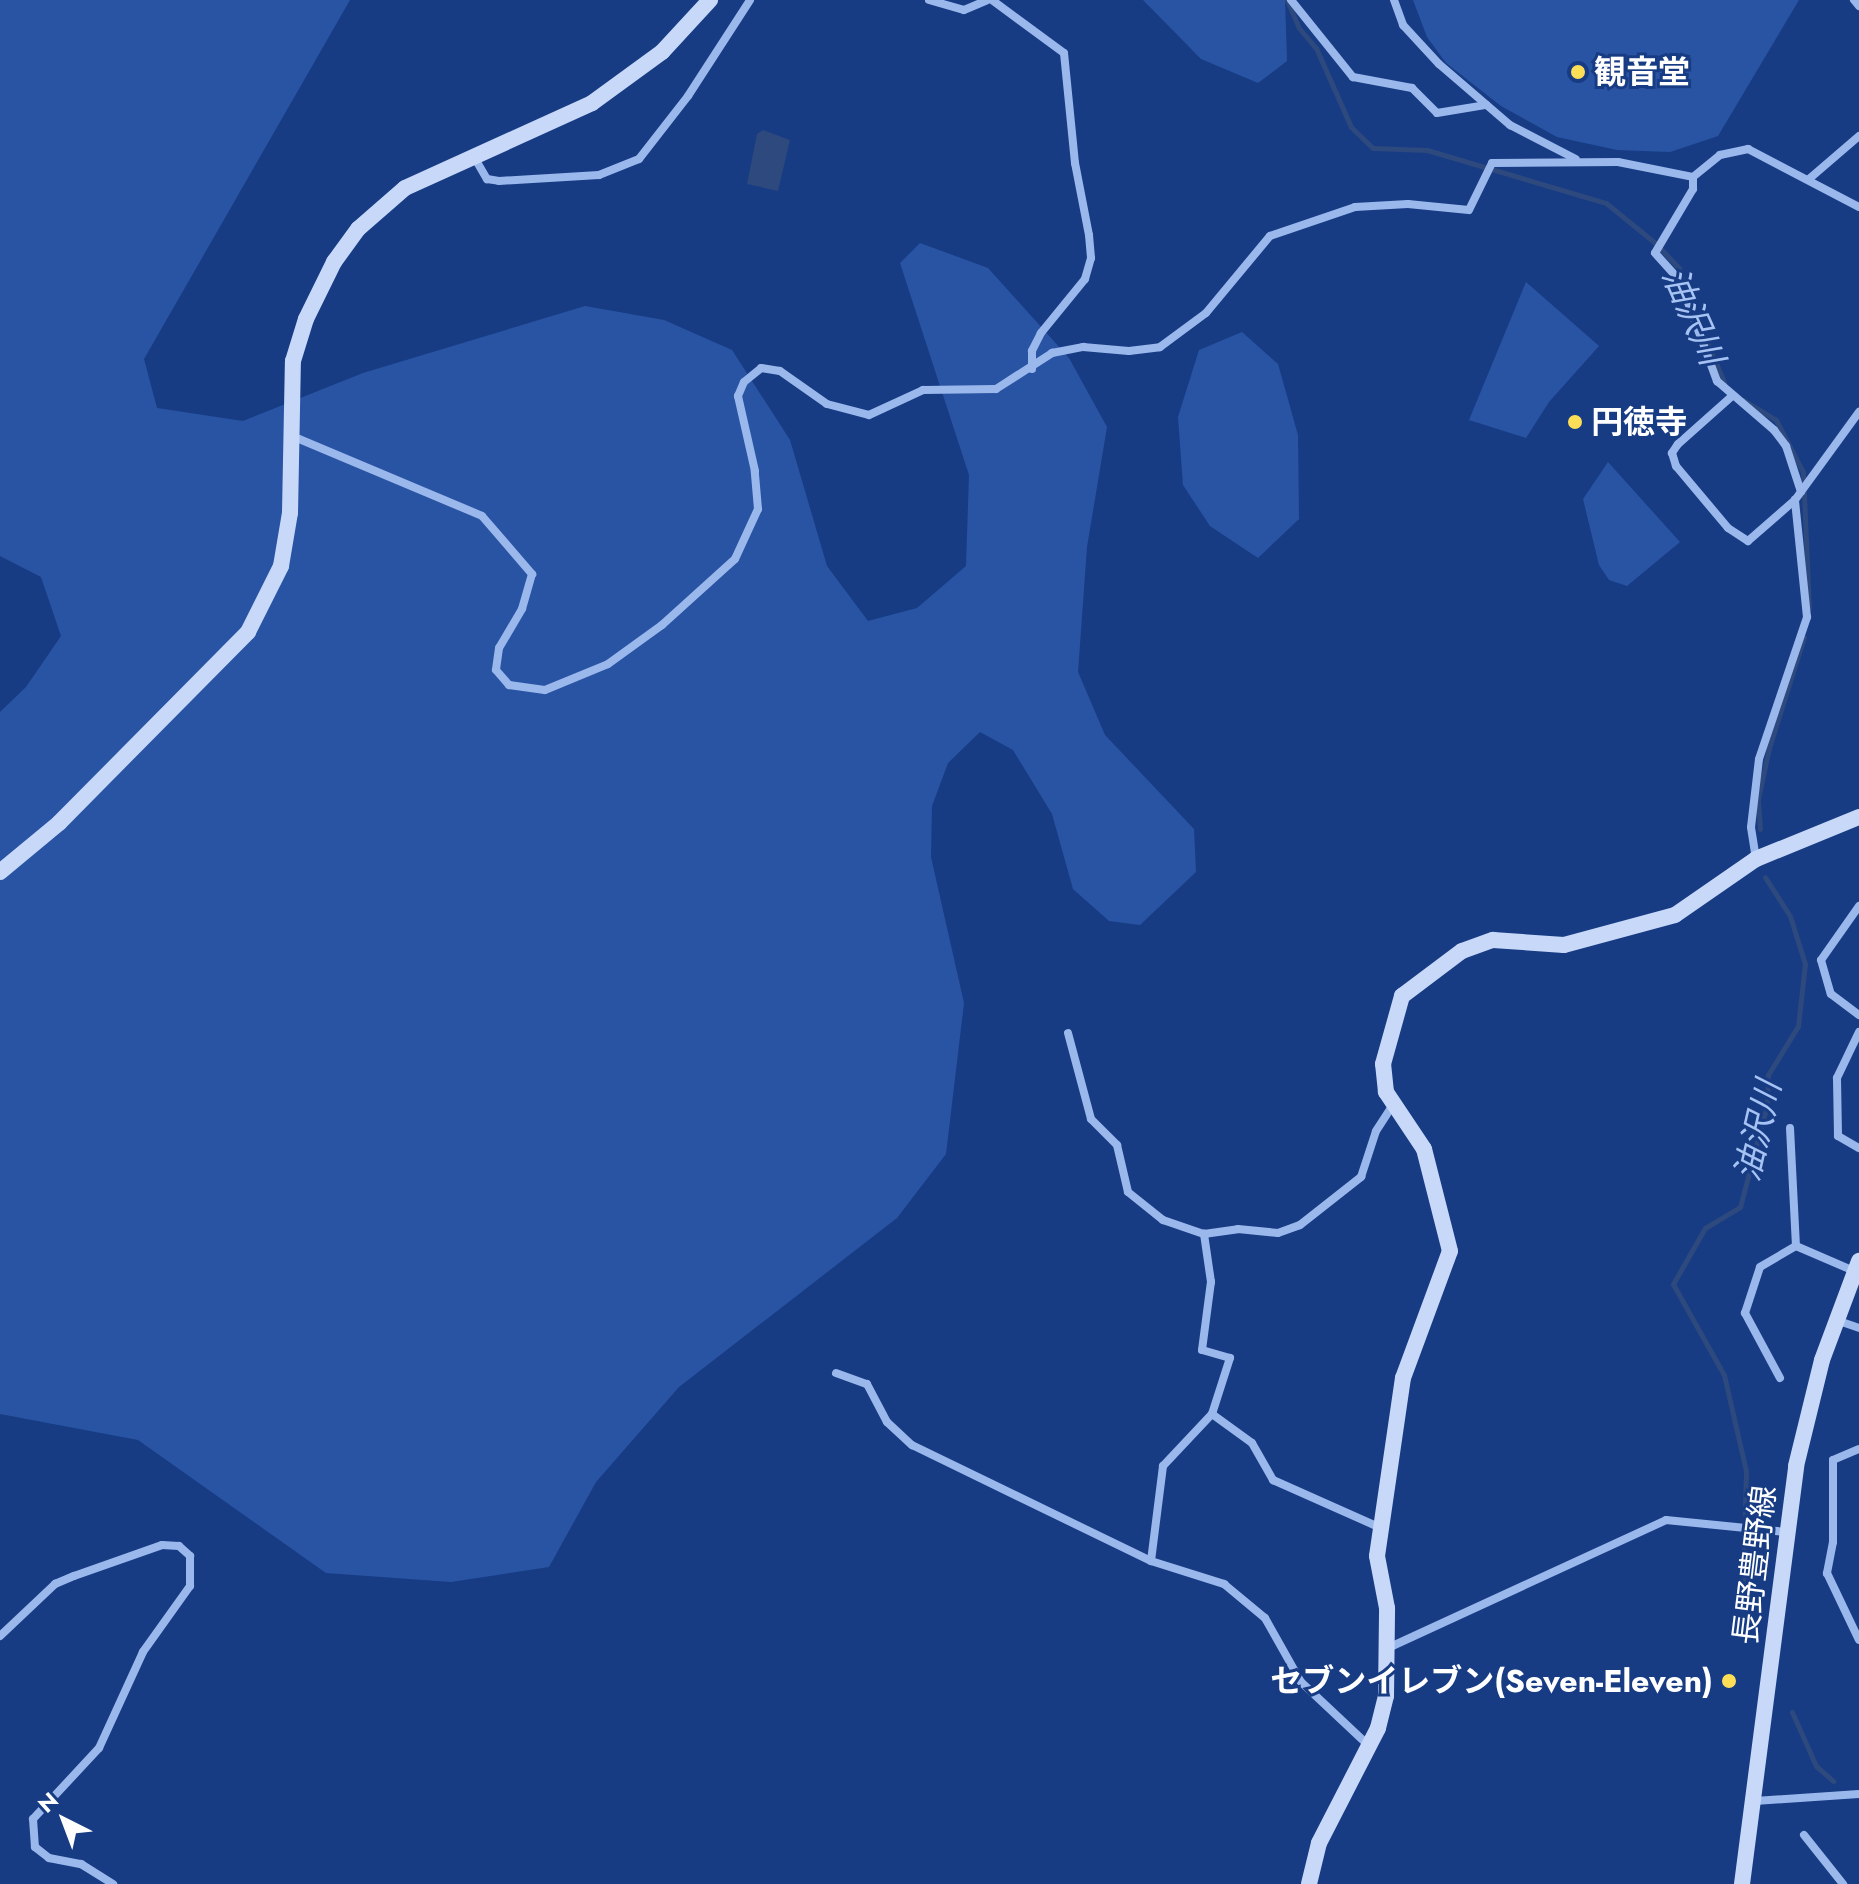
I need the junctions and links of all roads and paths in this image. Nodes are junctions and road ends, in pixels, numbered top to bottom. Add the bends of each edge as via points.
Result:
1 (710, 0) edge
2 (750, 0) edge
3 (929, 0) edge
4 (989, 0) edge
5 (1291, 0) edge
6 (1394, 0) edge
7 (1854, 0) edge
8 (1859, 6) edge
9 (1486, 105) junction
10 (1859, 136) edge
11 (473, 155) junction
12 (1579, 160) junction
13 (1693, 177) junction
14 (1809, 179) junction
15 (1859, 207) edge
16 (1032, 369) junction
17 (1731, 397) junction
18 (1859, 412) edge
19 (291, 435) junction
20 (1801, 492) junction
21 (1859, 817) edge
22 (1756, 859) junction
23 (0, 872) edge
24 (1859, 906) edge
25 (1859, 1015) edge
26 (1859, 1032) edge
27 (1068, 1033) dead end
28 (1393, 1105) junction
29 (1790, 1128) dead end
30 (1859, 1148) edge
31 (1204, 1234) junction
32 (1796, 1246) junction
33 (1857, 1266) edge
34 (1835, 1320) junction
35 (1859, 1328) edge
36 (836, 1373) dead end
37 (1780, 1378) dead end
38 (1212, 1414) junction
39 (1859, 1449) edge
40 (1381, 1528) junction
41 (1786, 1532) junction
42 (1151, 1561) junction
43 (0, 1636) edge
44 (1859, 1640) edge
45 (1388, 1648) junction
46 (1368, 1745) junction
47 (1859, 1794) edge
48 (1755, 1801) junction
49 (1804, 1835) dead end
50 (113, 1884) edge
51 (1309, 1884) edge
52 (1742, 1884) edge
53 (1843, 1884) edge

1 - 11 street via 662,52 592,103
2 - 11 street via 688,96 639,159 599,175 499,181 487,179
3 - 4 street via 964,10
4 - 16 street via 1064,53 1089,235 1091,258 1085,279 1041,333 1032,351
5 - 9 street via 1353,77 1412,88 1437,113
6 - 9 street via 1403,25
7 - 8 street
9 - 12 street via 1510,125
10 - 14 street
11 - 19 street via 405,188 358,229 334,262 306,319 293,361
12 - 13 street
12 - 16 street via 1492,163 1469,210 1408,204 1355,207 1270,236 1206,313 1160,347 1083,347 1052,353
13 - 14 street via 1720,155 1748,149
13 - 17 street via 1693,189 1655,253 1680,281 1717,381
14 - 15 street
16 - 19 street via 996,389 923,390 869,415 827,404 772,368 753,373 738,401 758,509 735,559 662,625 608,664 545,690 509,685 496,670 499,648 522,609 532,574 482,516
17 - 20 street via 1780,438
17 - 20 street via 1678,444 1672,453 1676,466 1728,528 1748,541
18 - 20 street
19 - 23 street via 290,513 281,566 248,632 59,823
20 - 22 street via 1807,617 1759,759 1751,827
21 - 22 street
22 - 28 street via 1675,915 1564,945 1506,939 1462,951 1402,996 1383,1064
24 - 25 street via 1821,960 1831,994
26 - 30 street via 1837,1078 1838,1136
27 - 31 street via 1091,1119 1117,1145 1128,1192 1163,1220
28 - 31 street via 1376,1131 1361,1177 1300,1225 1278,1233 1238,1229
28 - 40 street via 1424,1149 1450,1251 1403,1378
29 - 32 street
31 - 38 street via 1211,1282 1202,1350 1230,1358
32 - 33 street
32 - 37 street via 1760,1267 1745,1313
33 - 34 street, 長野豊野線
34 - 35 street
34 - 41 street, 長野豊野線 via 1796,1466
36 - 42 street via 867,1384 887,1422 912,1445
38 - 40 street via 1252,1443 1273,1480
38 - 42 street via 1163,1466
39 - 44 street via 1833,1460 1833,1542 1827,1573
40 - 45 street via 1377,1556
41 - 45 street via 1666,1520
41 - 48 street, 長野豊野線
42 - 46 street via 1224,1584 1265,1618 1301,1682
43 - 50 street via 55,1584 162,1545 179,1546 190,1556 190,1586 143,1652 99,1748 33,1819 35,1847 49,1858 81,1864
45 - 46 street via 1386,1696
46 - 51 street via 1319,1843
47 - 48 street
48 - 52 street, 長野豊野線
49 - 53 street

